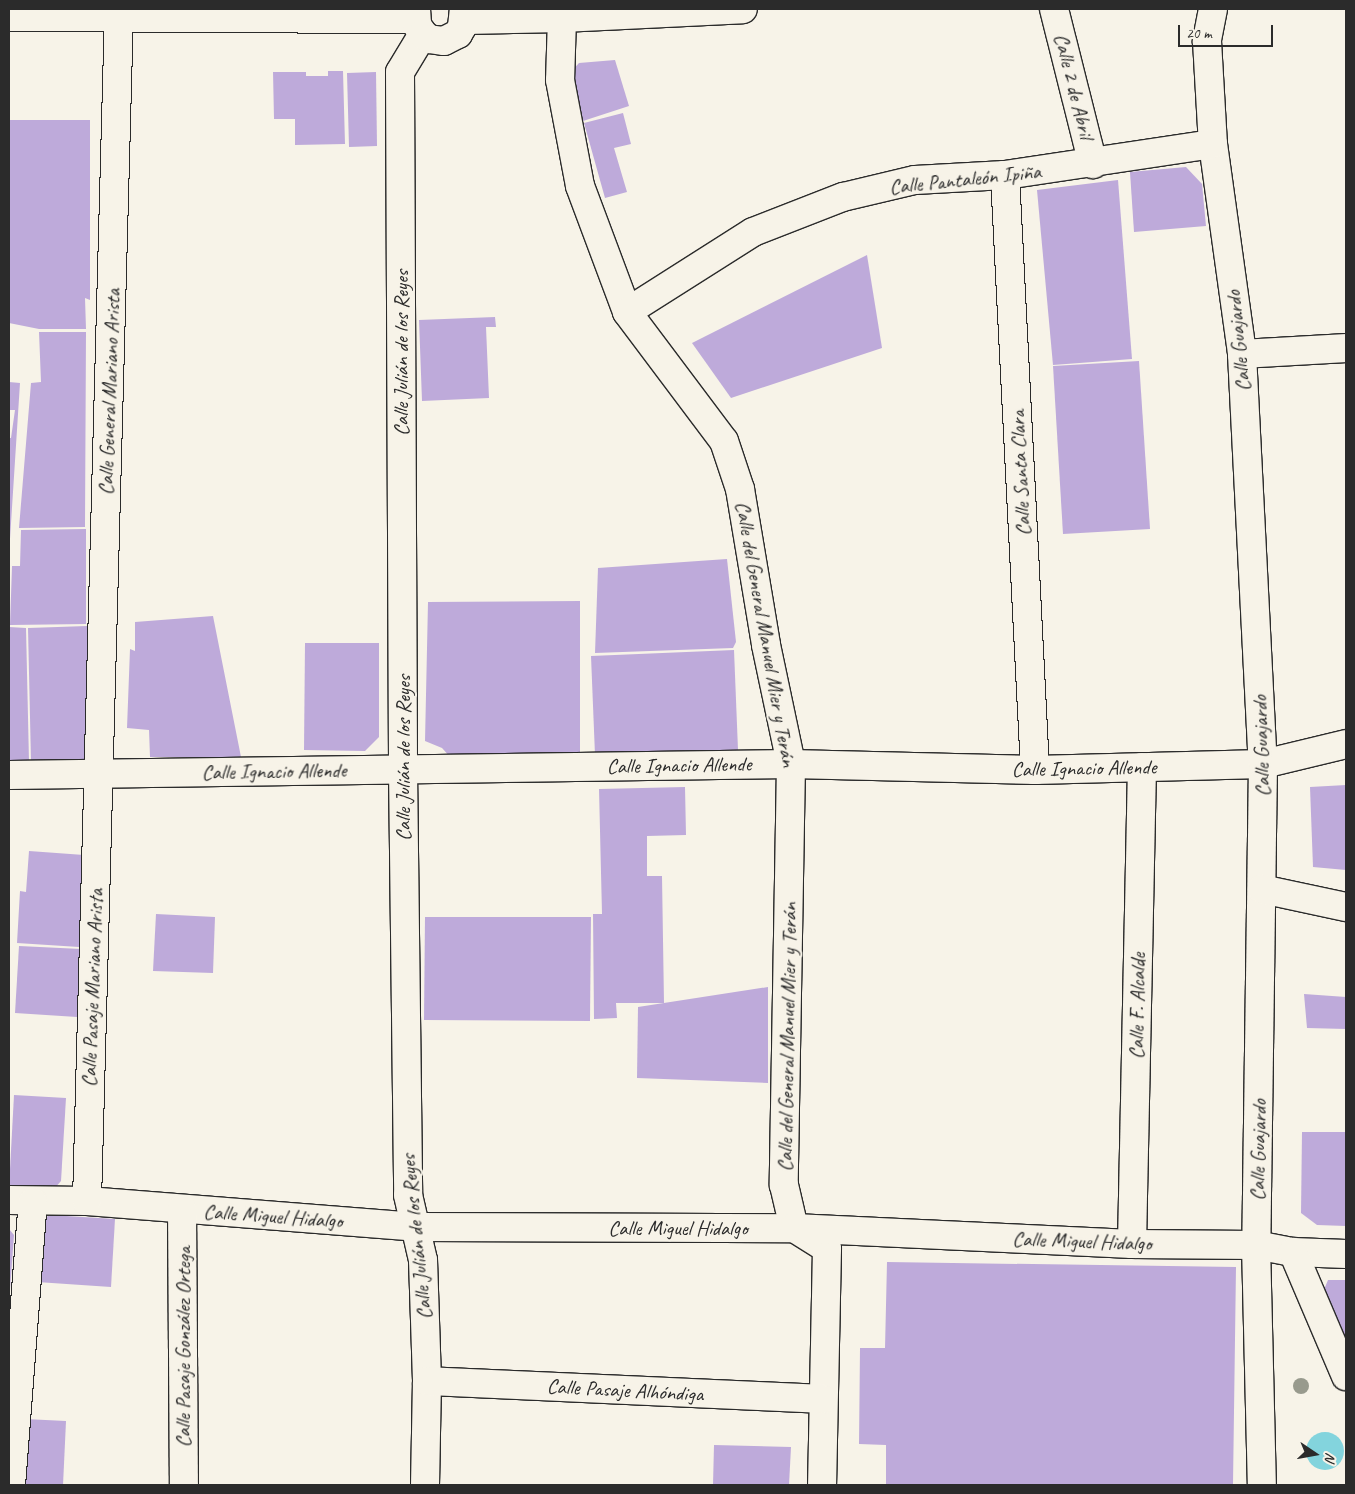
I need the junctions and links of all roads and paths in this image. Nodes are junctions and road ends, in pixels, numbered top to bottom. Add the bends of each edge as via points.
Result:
1 (743, 9) edge
2 (1054, 9) edge
3 (1213, 9) edge
4 (119, 12) edge
5 (464, 14) edge
6 (9, 17) edge
7 (562, 18) junction
8 (418, 21) edge
9 (1213, 144) junction
10 (1093, 164) junction
11 (1005, 175) junction
12 (627, 312) junction
13 (1346, 348) edge
14 (1242, 354) junction
15 (1346, 744) edge
16 (791, 764) junction
17 (1263, 764) junction
18 (1142, 767) junction
19 (403, 769) junction
20 (1035, 770) junction
21 (98, 774) junction
22 (9, 776) edge
23 (1262, 889) junction
24 (1346, 907) edge
25 (21, 1201) edge
26 (87, 1201) junction
27 (182, 1209) junction
28 (416, 1227) junction
29 (794, 1228) junction
30 (1132, 1244) junction
31 (1256, 1245) junction
32 (1293, 1252) junction
33 (1346, 1254) edge
34 (1346, 1376) edge
35 (427, 1381) junction
36 (822, 1399) junction
37 (11, 1485) edge
38 (184, 1485) edge
39 (424, 1485) edge
40 (822, 1485) edge
41 (1262, 1485) edge

1 - 7 street
2 - 10 street, Calle 2 de Abril
3 - 9 street, Calle Guajardo via 1207,41
4 - 6 street
4 - 8 street
4 - 21 street, Calle General Mariano Arista
5 - 7 street
5 - 8 street via 458,34 452,39 436,41
7 - 12 street, Calle del General Manuel Mier y Terán via 560,80 580,186
8 - 19 street, Calle Julián de los Reyes via 400,72
9 - 10 street, Calle Pantaleón Ipiña
9 - 14 street, Calle Guajardo
10 - 11 street, Calle Pantaleón Ipiña
11 - 12 street, Calle Pantaleón Ipiña via 915,180 843,197 753,232
11 - 20 street, Calle Santa Clara
12 - 16 street, Calle del General Manuel Mier y Terán via 724,441 740,490 766,645
13 - 14 street
14 - 17 street, Calle Guajardo
15 - 17 street, Calle Ignacio Allende
16 - 19 street, Calle Ignacio Allende
16 - 20 street, Calle Ignacio Allende
16 - 29 street, Calle del General Manuel Mier y Terán via 784,1186
17 - 18 street, Calle Ignacio Allende
17 - 23 street, Calle Guajardo
18 - 20 street, Calle Ignacio Allende
18 - 30 street, Calle F. Alcalde
19 - 21 street, Calle Ignacio Allende
19 - 28 street, Calle Julián de los Reyes via 408,1195
21 - 22 street, Calle Ignacio Allende
21 - 26 street, Calle Pasaje Mariano Arista
23 - 24 street
23 - 31 street, Calle Guajardo
25 - 26 street, Calle Miguel Hidalgo
25 - 37 street
26 - 27 street, Calle Miguel Hidalgo
27 - 28 street, Calle Miguel Hidalgo
27 - 38 street, Calle Pasaje González Ortega
28 - 29 street, Calle Miguel Hidalgo
28 - 35 street, Calle Julián de los Reyes via 423,1260
29 - 30 street, Calle Miguel Hidalgo
29 - 36 street via 827,1249
30 - 31 street, Calle Miguel Hidalgo
31 - 32 street, Calle Miguel Hidalgo
31 - 41 street, Calle Guajardo
32 - 33 street, Calle Miguel Hidalgo
32 - 34 street
35 - 36 street, Calle Pasaje Alhóndiga
35 - 39 street, Calle Julián de los Reyes
36 - 40 street

